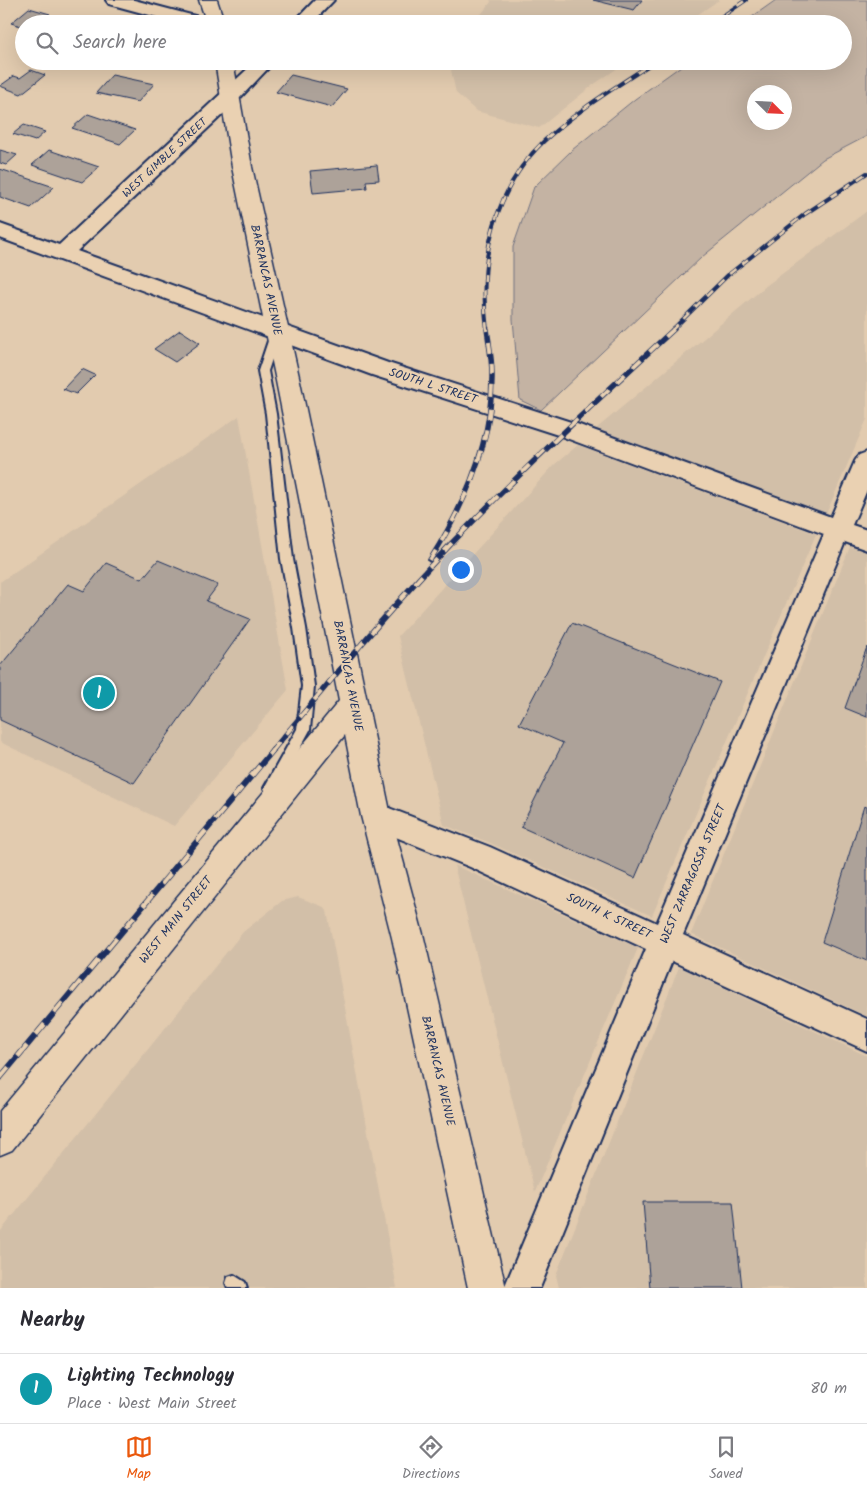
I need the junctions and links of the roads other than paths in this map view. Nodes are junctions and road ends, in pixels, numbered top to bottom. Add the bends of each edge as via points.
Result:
1 (115, 0) edge
2 (208, 0) edge
3 (326, 0) edge
4 (171, 15) edge
5 (213, 15) edge
6 (310, 15) edge
7 (226, 70) edge
8 (257, 70) edge
9 (231, 96) junction
10 (0, 231) edge
11 (63, 253) junction
12 (277, 330) junction
13 (867, 461) edge
14 (838, 530) junction
15 (867, 540) edge
16 (353, 704) junction
17 (376, 816) junction
18 (186, 907) junction
19 (665, 941) junction
20 (867, 1036) edge
21 (0, 1138) edge
22 (487, 1288) edge
23 (522, 1288) edge

1 - 4 street
2 - 5 main road
3 - 6 street
7 - 9 main road, BARRANCAS AVENUE
8 - 9 street, WEST GIMBLE STREET
9 - 11 street, WEST GIMBLE STREET
9 - 12 main road, BARRANCAS AVENUE via 242,167
10 - 11 street, SOUTH L STREET
11 - 12 street, SOUTH L STREET
12 - 14 street, SOUTH L STREET via 566,430
12 - 16 main road, BARRANCAS AVENUE
12 - 18 lane via 262,371 271,414 287,559 303,647 307,707 303,730 273,785
13 - 14 street, WEST ZARRAGOSSA STREET
14 - 15 street, SOUTH L STREET
14 - 19 street, WEST ZARRAGOSSA STREET
16 - 17 main road, BARRANCAS AVENUE
16 - 18 main road, WEST MAIN STREET
17 - 19 street, SOUTH K STREET via 480,857
17 - 22 main road, BARRANCAS AVENUE via 408,938
18 - 21 main road, WEST MAIN STREET
19 - 20 street, SOUTH K STREET
19 - 23 street, WEST ZARRAGOSSA STREET

